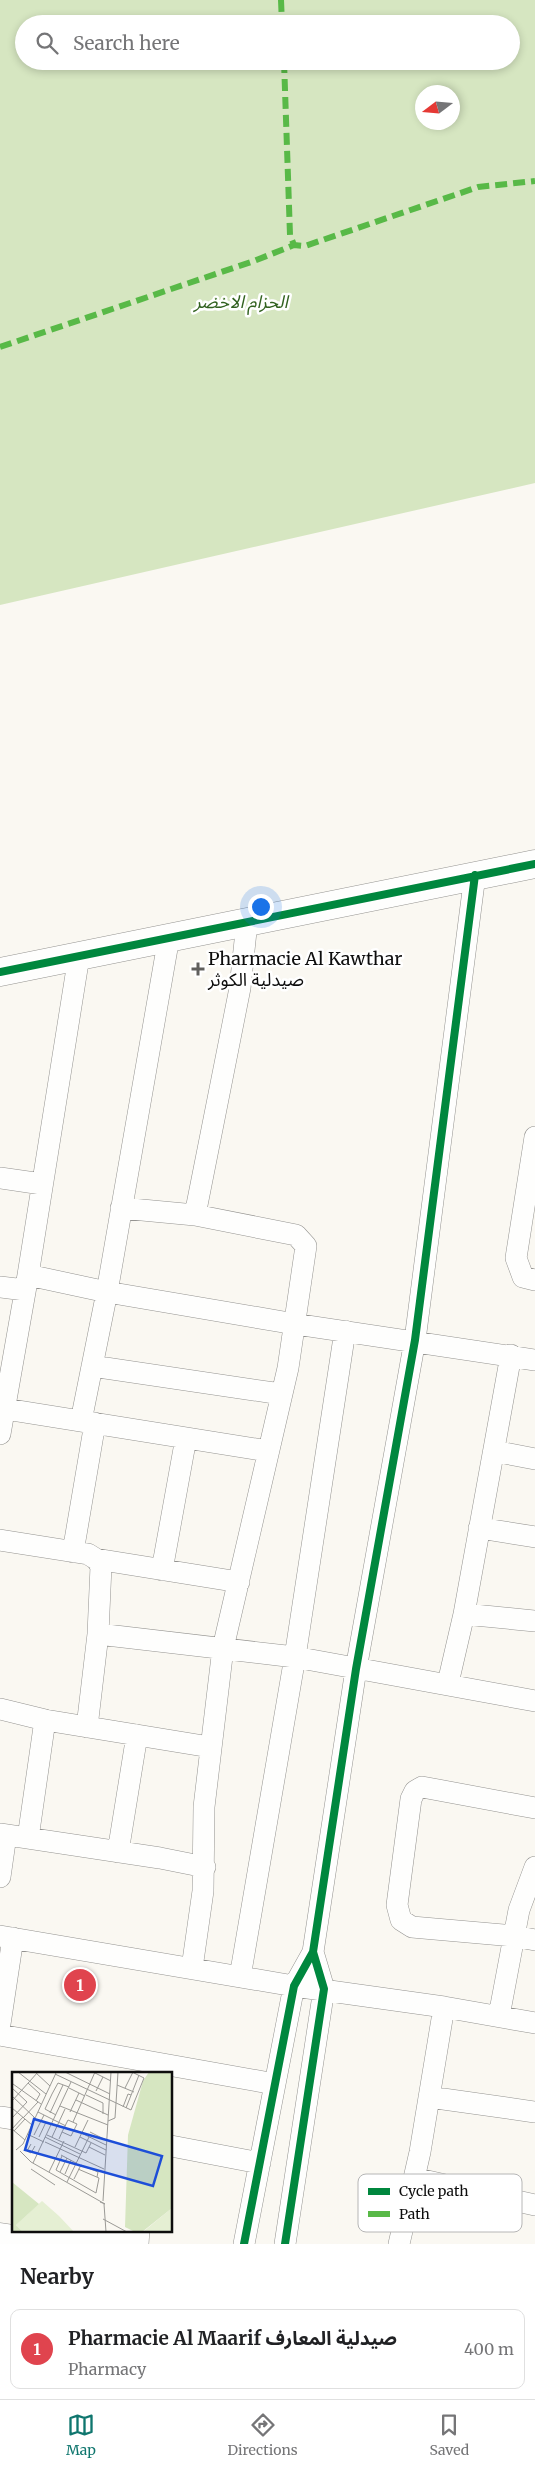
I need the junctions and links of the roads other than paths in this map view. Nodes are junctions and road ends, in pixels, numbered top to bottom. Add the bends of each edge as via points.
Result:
1 (535, 864) edge
2 (475, 875) junction
3 (247, 922) junction
4 (169, 937) junction
5 (79, 956) junction
6 (1, 977) edge
7 (535, 1137) edge
8 (0, 1178) edge
9 (42, 1184) junction
10 (121, 1208) junction
11 (195, 1215) junction
12 (535, 1280) edge
13 (27, 1282) junction
14 (0, 1287) edge
15 (107, 1292) junction
16 (294, 1324) junction
17 (345, 1331) junction
18 (415, 1340) junction
19 (511, 1355) junction
20 (535, 1360) edge
21 (92, 1366) junction
22 (281, 1394) junction
23 (2, 1408) edge
24 (88, 1422) junction
25 (0, 1434) edge
26 (186, 1438) junction
27 (268, 1451) junction
28 (494, 1451) junction
29 (535, 1459) edge
30 (479, 1528) junction
31 (535, 1537) edge
32 (0, 1540) edge
33 (73, 1552) junction
34 (96, 1558) junction
35 (162, 1570) junction
36 (239, 1582) junction
37 (464, 1614) junction
38 (535, 1621) edge
39 (98, 1634) junction
40 (223, 1648) junction
41 (295, 1657) junction
42 (356, 1669) junction
43 (448, 1683) junction
44 (535, 1701) edge
45 (0, 1710) edge
46 (45, 1720) junction
47 (86, 1728) junction
48 (137, 1735) junction
49 (210, 1747) junction
50 (535, 1808) edge
51 (3, 1835) edge
52 (28, 1838) junction
53 (118, 1852) junction
54 (205, 1867) junction
55 (535, 1868) edge
56 (0, 1877) edge
57 (514, 1936) junction
58 (7, 1937) edge
59 (535, 1940) edge
60 (313, 1952) junction
61 (192, 1968) junction
62 (240, 1976) junction
63 (294, 1986) junction
64 (324, 1989) junction
65 (444, 2007) junction
66 (499, 2016) junction
67 (535, 2023) edge
68 (0, 2024) edge
69 (0, 2035) edge
70 (275, 2084) junction
71 (429, 2097) junction
72 (535, 2112) edge
73 (172, 2146) edge
74 (260, 2163) junction
75 (415, 2174) edge
76 (522, 2202) edge
77 (535, 2205) edge
78 (48, 2232) edge
79 (0, 2237) edge
80 (45, 2244) edge
81 (123, 2244) edge
82 (244, 2244) edge
83 (285, 2244) edge

1 - 2 street
2 - 3 street
2 - 18 street
3 - 4 street
3 - 11 street via 240,988
4 - 5 street
4 - 10 street
5 - 6 street
5 - 9 street
7 - 12 street via 516,1258 523,1277
8 - 9 street
9 - 13 street
10 - 11 street
10 - 15 street
11 - 16 street via 296,1235 303,1240 306,1246
13 - 14 street
13 - 15 street
13 - 23 street
15 - 16 street
15 - 21 street
16 - 17 street
16 - 22 street
17 - 18 street
17 - 41 street
18 - 19 street
18 - 42 street
19 - 20 street
19 - 28 street
21 - 22 street
21 - 24 street
22 - 27 street
23 - 24 street
23 - 25 street
24 - 26 street
24 - 33 street
26 - 27 street
26 - 35 street
27 - 36 street
28 - 29 street
28 - 30 street
30 - 31 street
30 - 37 street
32 - 33 street
33 - 34 street
34 - 35 street
34 - 39 street via 101,1566 102,1582
35 - 36 street
36 - 40 street
37 - 38 street
37 - 43 street
39 - 40 street
39 - 47 street
40 - 41 street
40 - 49 street
41 - 42 street
41 - 62 street
42 - 43 street
42 - 60 street
43 - 44 street
45 - 46 street
46 - 47 street
46 - 52 street
47 - 48 street
48 - 49 street
48 - 53 street
49 - 54 street via 204,1807
50 - 57 street via 422,1787 411,1799 397,1905 401,1920 412,1927
51 - 52 street
51 - 56 street
52 - 53 street
53 - 54 street
54 - 61 street
55 - 57 street via 519,1910
57 - 59 street
57 - 66 street
58 - 61 street
58 - 68 street
60 - 63 street
60 - 64 street
61 - 62 street
62 - 63 street
63 - 64 street
63 - 70 street
64 - 65 street
64 - 83 street
65 - 66 street
65 - 71 street
66 - 67 street
69 - 70 street
70 - 74 street
71 - 72 street
71 - 75 street
73 - 74 street
74 - 82 street
76 - 77 street
78 - 81 street
79 - 80 street

